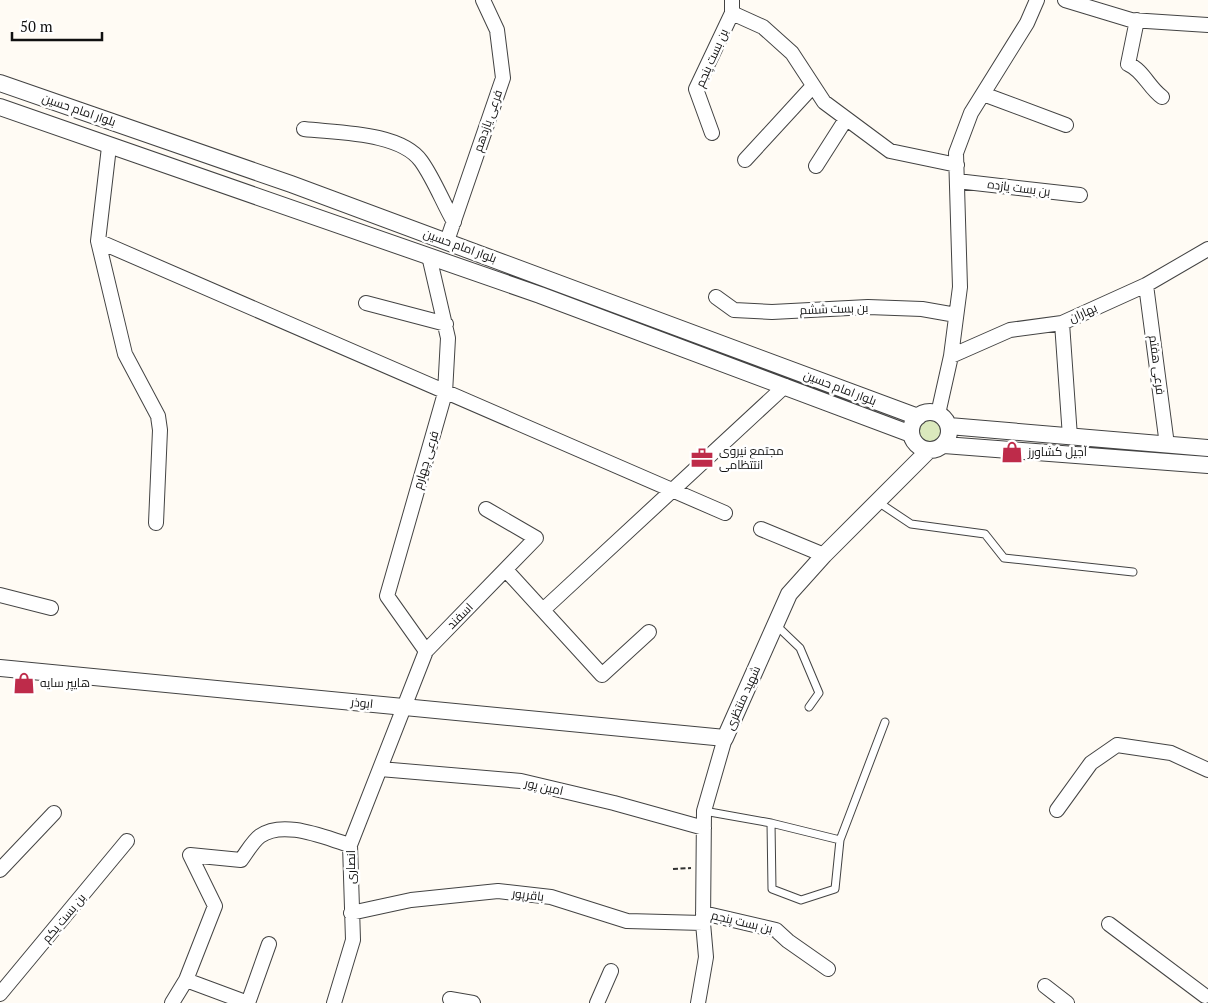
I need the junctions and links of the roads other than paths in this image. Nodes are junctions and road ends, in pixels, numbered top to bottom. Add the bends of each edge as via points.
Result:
1 (482, 0) edge
2 (1037, 0) edge
3 (1065, 0) edge
4 (732, 6) edge
5 (1137, 20) junction
6 (1208, 25) edge
7 (0, 83) edge
8 (813, 86) junction
9 (983, 94) junction
10 (1162, 97) dead end
11 (0, 107) edge
12 (846, 119) junction
13 (1066, 125) dead end
14 (304, 129) dead end
15 (712, 133) dead end
16 (109, 147) junction
17 (745, 160) dead end
18 (956, 165) junction
19 (816, 166) dead end
20 (957, 181) junction
21 (1080, 196) dead end
22 (454, 222) junction
23 (98, 241) junction
24 (447, 242) junction
25 (1208, 249) edge
26 (429, 256) junction
27 (1146, 285) junction
28 (716, 297) dead end
29 (366, 303) dead end
30 (956, 315) junction
31 (1062, 323) junction
32 (446, 324) junction
33 (951, 356) junction
34 (785, 386) junction
35 (445, 393) junction
36 (918, 417) junction
37 (943, 420) junction
38 (911, 434) junction
39 (1070, 437) junction
40 (944, 445) junction
41 (1167, 445) junction
42 (1208, 448) edge
43 (928, 451) junction
44 (1208, 465) edge
45 (673, 490) junction
46 (878, 502) junction
47 (486, 509) dead end
48 (725, 513) dead end
49 (156, 523) dead end
50 (761, 528) dead end
51 (824, 555) junction
52 (506, 570) junction
53 (1133, 572) dead end
54 (0, 595) edge
55 (51, 608) dead end
56 (543, 610) junction
57 (776, 624) junction
58 (649, 632) dead end
59 (426, 651) junction
60 (0, 668) edge
61 (404, 707) junction
62 (809, 707) dead end
63 (885, 722) dead end
64 (725, 738) junction
65 (380, 769) junction
66 (1208, 770) edge
67 (1058, 810) dead end
68 (704, 811) junction
69 (54, 813) dead end
70 (771, 823) junction
71 (704, 828) junction
72 (840, 840) junction
73 (127, 841) dead end
74 (350, 845) junction
75 (0, 870) edge
76 (351, 913) junction
77 (703, 918) junction
78 (1109, 924) dead end
79 (269, 944) dead end
80 (828, 969) dead end
81 (611, 971) dead end
82 (186, 980) junction
83 (1045, 986) dead end
84 (0, 994) edge
85 (1203, 997) edge
86 (450, 999) dead end
87 (172, 1003) edge
88 (334, 1003) edge
89 (473, 1003) edge
90 (598, 1003) edge
91 (698, 1003) edge
92 (1067, 1003) edge

1 - 22 street, فرعی یازدهم via 498,30 503,78
2 - 9 street via 1027,23
3 - 5 street
4 - 8 street via 763,27 792,53
4 - 15 street, بن بست پنجم via 696,90
5 - 6 street
5 - 10 street via 1128,64 1136,68
7 - 24 street, بلوار امام حسین
8 - 12 street via 824,102
8 - 17 street
9 - 13 street
9 - 18 street via 971,114 956,153
11 - 16 street, بلوار امام حسین
12 - 18 street via 890,151
12 - 19 street
14 - 22 street via 401,144 420,161
16 - 23 street
16 - 26 street, بلوار امام حسین
18 - 20 street
20 - 21 street, بن بست یازده
20 - 30 street via 960,286
22 - 24 street, فرعی یازدهم
23 - 35 street
23 - 49 street via 126,354 158,416
24 - 36 street, بلوار امام حسین
25 - 27 street, بهاران
26 - 32 street, فرعی چهارم
26 - 34 street, بلوار امام حسین
27 - 31 street, بهاران
27 - 41 street, فرعی هفتم
28 - 30 street, بن بست ششم via 734,310 772,312 868,307 922,309
29 - 32 street
30 - 33 street
31 - 33 street, بهاران via 1010,330
31 - 39 street
32 - 35 street, فرعی چهارم
33 - 37 street
34 - 38 street, بلوار امام حسین
34 - 45 street
35 - 45 street
35 - 59 street, فرعی چهارم via 387,596
36 - 37 street via 927,412
36 - 38 street
37 - 39 street
37 - 40 street via 949,436
38 - 43 street via 917,445
39 - 41 street
40 - 43 street
40 - 44 street
41 - 42 street
43 - 46 street, شهید منتظری
45 - 48 street
45 - 56 street
46 - 51 street, شهید منتظری
46 - 53 lane via 911,524 985,534 1004,558
47 - 52 street, اسفند via 536,538
50 - 51 street
51 - 57 street, شهید منتظری via 789,594
52 - 56 street
52 - 59 street, اسفند
54 - 55 street
56 - 58 street via 602,675
57 - 62 lane via 800,648 819,693
57 - 64 street, شهید منتظری
59 - 61 street, اسفند
60 - 61 street, ابوذر
61 - 64 street, ابوذر
61 - 65 street, انصاری
63 - 72 lane
64 - 68 street, شهید منتظری
65 - 71 street, امین پور via 521,781
65 - 74 street, انصاری
66 - 67 street via 1171,753 1117,745 1091,763
68 - 70 lane
68 - 71 street, شهید منتظری
69 - 75 street
70 - 72 lane
70 - 72 lane via 772,889 801,900 835,889
71 - 77 street, شهید منتظری
73 - 84 street, بن بست یکم
74 - 76 street, انصاری
74 - 82 street via 287,828 274,829 259,836 241,860 190,855 215,906
76 - 77 street, باقرپور via 411,900 498,891 551,897 627,921
76 - 88 street, انصاری via 353,940
77 - 80 street, بن بست پنجم via 776,930
77 - 91 street, شهید منتظری via 706,957
78 - 85 street
79 - 82 street via 248,1002
81 - 90 street
82 - 87 street
83 - 92 street
86 - 89 street

